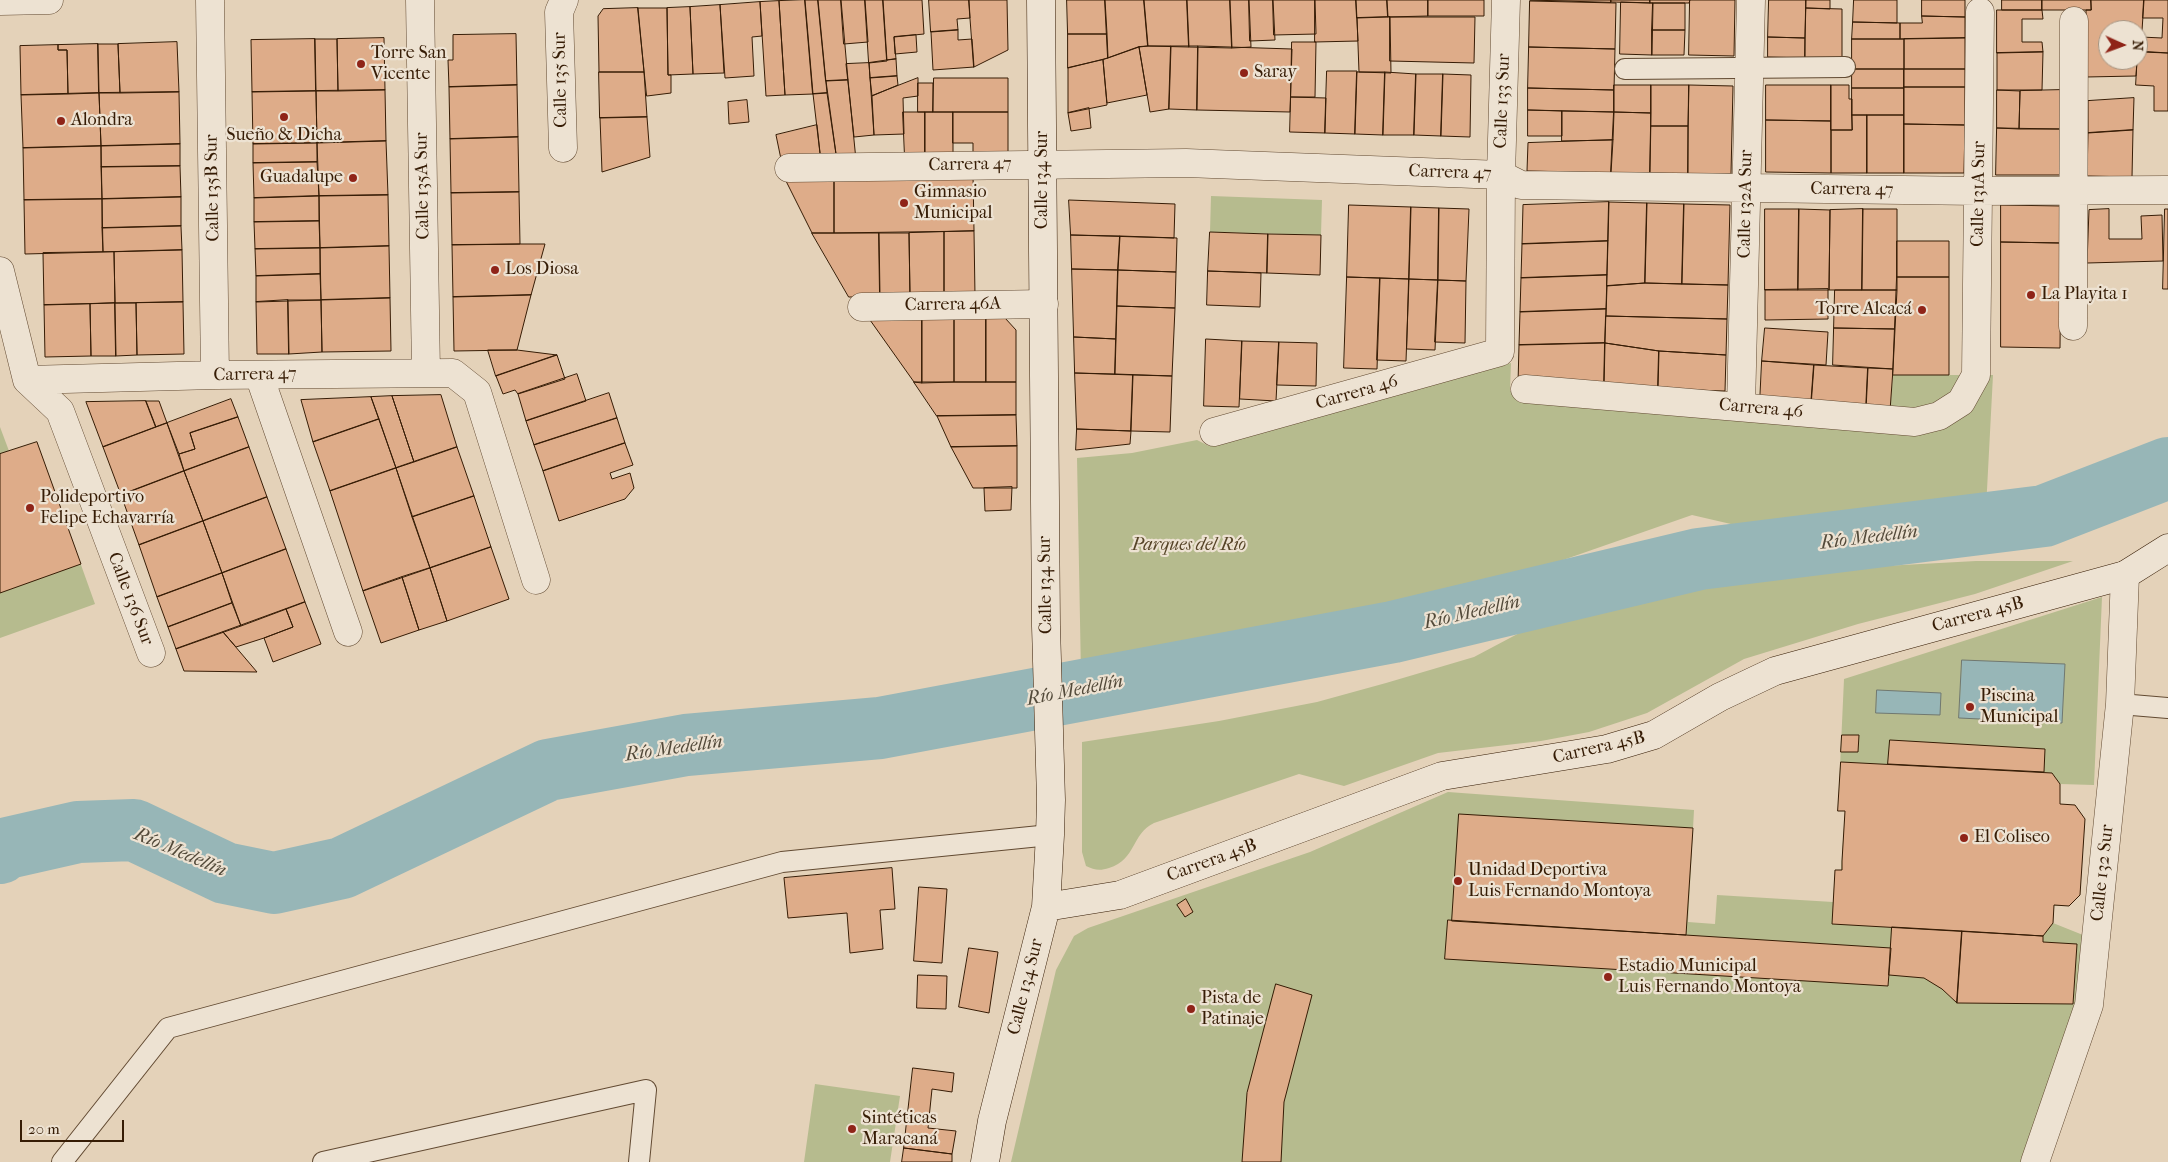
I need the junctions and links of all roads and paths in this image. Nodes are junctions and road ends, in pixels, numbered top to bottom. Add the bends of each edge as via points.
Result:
1 (49, 0) edge
2 (210, 0) edge
3 (420, 0) edge
4 (1041, 0) edge
5 (1506, 0) edge
6 (1750, 0) edge
7 (0, 1) edge
8 (558, 4) edge
9 (1980, 12) dead end
10 (2074, 22) dead end
11 (1845, 67) dead end
12 (1749, 68) junction
13 (1626, 69) dead end
14 (562, 148) dead end
15 (1043, 164) junction
16 (789, 168) dead end
17 (1501, 175) junction
18 (1746, 188) junction
19 (2168, 190) edge
20 (1979, 191) junction
21 (2074, 191) junction
22 (0, 271) edge
23 (1044, 304) junction
24 (862, 306) dead end
25 (2073, 326) dead end
26 (1500, 352) joint
27 (426, 372) junction
28 (215, 375) junction
29 (259, 375) junction
30 (1976, 376) joint
31 (27, 380) junction
32 (1525, 389) dead end
33 (1741, 407) junction
34 (1214, 432) dead end
35 (2168, 548) edge
36 (2125, 575) junction
37 (536, 580) dead end
38 (348, 632) dead end
39 (151, 653) dead end
40 (2120, 704) junction
41 (2168, 708) edge
42 (1050, 835) junction
43 (1046, 906) junction
44 (62, 1162) edge
45 (323, 1162) edge
46 (639, 1162) edge
47 (985, 1162) edge
48 (2035, 1162) edge

1 - 7 street
2 - 28 street, Calle 135B Sur
3 - 27 street, Calle 135A Sur
4 - 15 street, Calle 134 Sur
5 - 17 street, Calle 133 Sur
6 - 12 street, Calle 132A Sur
8 - 14 street, Calle 135 Sur
9 - 20 street, Calle 131A Sur
10 - 21 street
11 - 12 lane
12 - 13 lane
12 - 18 street, Calle 132A Sur
15 - 16 street, Carrera 47
15 - 17 street, Carrera 47 via 1186,163
15 - 23 street, Calle 134 Sur
17 - 18 street, Carrera 47 via 1521,185
17 - 26 street, Calle 133 Sur
18 - 20 street, Carrera 47
18 - 33 street, Calle 132A Sur
19 - 21 street, Carrera 47
20 - 21 street, Carrera 47
20 - 30 street, Calle 131A Sur
21 - 25 street
22 - 31 street
23 - 24 street, Carrera 46A
23 - 42 street, Calle 134 Sur
26 - 34 street, Carrera 46
27 - 29 street, Carrera 47
27 - 37 street, Carrera 47 via 452,373 477,392
28 - 29 street, Carrera 47
28 - 31 street, Carrera 47
29 - 38 street
30 - 33 street, Carrera 46 via 1961,402 1939,416 1915,422
31 - 39 street, Calle 136 Sur via 60,411
32 - 33 street, Carrera 46
35 - 36 street, Carrera 45B
36 - 40 street, Calle 132 Sur
36 - 43 street, Carrera 45B via 1775,671 1720,697 1654,736 1608,750 1442,776 1120,895
40 - 41 lane
40 - 48 street, Calle 132 Sur via 2090,1005
42 - 43 street, Calle 134 Sur
42 - 44 lane via 782,862 168,1028
43 - 47 street, Calle 134 Sur via 992,1121
45 - 46 lane via 646,1090

